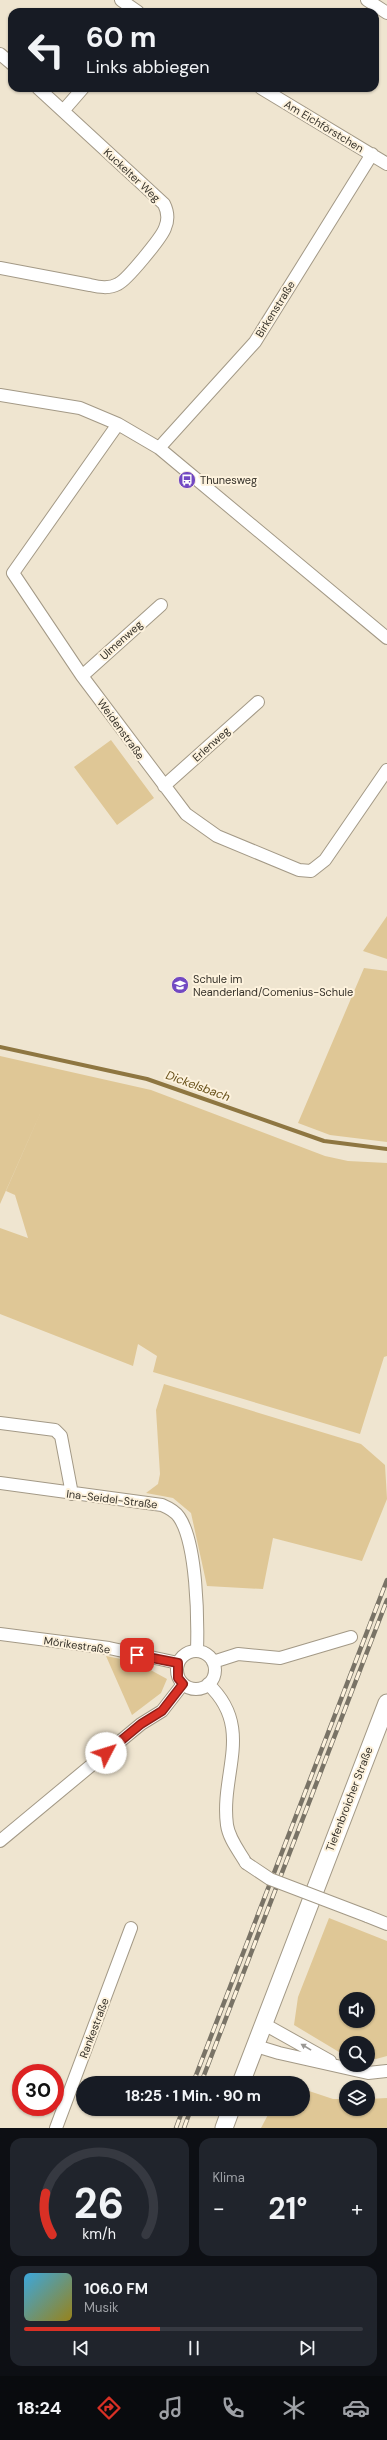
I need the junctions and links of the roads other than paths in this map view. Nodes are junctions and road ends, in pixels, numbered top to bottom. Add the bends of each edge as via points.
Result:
1 (122, 0) edge
2 (367, 0) edge
3 (133, 8) edge
4 (387, 13) edge
5 (0, 54) edge
6 (8, 61) edge
7 (42, 92) edge
8 (80, 92) edge
9 (268, 92) edge
10 (63, 111) junction
11 (372, 154) junction
12 (387, 164) edge
13 (0, 268) edge
14 (0, 395) edge
15 (118, 424) junction
16 (159, 448) junction
17 (161, 605) dead end
18 (387, 638) edge
19 (82, 676) junction
20 (258, 702) dead end
21 (387, 770) edge
22 (164, 786) junction
23 (0, 1423) edge
24 (0, 1483) edge
25 (72, 1494) junction
26 (0, 1634) edge
27 (351, 1637) dead end
28 (197, 1651) junction
29 (213, 1662) junction
30 (178, 1663) junction
31 (183, 1684) junction
32 (208, 1684) junction
33 (387, 1703) edge
34 (0, 1841) edge
35 (387, 1924) edge
36 (131, 1928) dead end
37 (264, 2024) junction
38 (256, 2046) junction
39 (339, 2066) joint
40 (387, 2071) edge
41 (364, 2072) edge
42 (244, 2076) edge
43 (228, 2116) edge
44 (56, 2128) edge
45 (224, 2128) edge

1 - 3 street
2 - 4 street
5 - 6 street
7 - 10 street, Kuckelter Weg
8 - 10 street
9 - 11 street, Am Eichförstchen
10 - 13 street, Kuckelter Weg via 164,204 168,216 165,228 127,278 117,285 97,286
11 - 12 street, Am Eichförstchen
11 - 16 street, Birkenstraße via 255,342
14 - 15 street via 80,408
15 - 16 street
15 - 19 street, Weidenstraße via 13,573
16 - 18 street
17 - 19 street, Ulmenweg
19 - 22 street, Weidenstraße
20 - 22 street, Erlenweg
21 - 22 street, Weidenstraße via 325,860 311,871 299,870 217,836 186,814
23 - 25 street via 55,1430 61,1436
24 - 25 street, Ina-Seidel-Straße
25 - 28 street, Ina-Seidel-Straße via 162,1505 178,1516 184,1524 197,1592
26 - 30 street, Mörikestraße via 109,1648
27 - 29 street via 280,1658 238,1654
28 - 29 street
28 - 30 street via 182,1656
29 - 32 street via 215,1670
30 - 31 street via 178,1678
31 - 32 street via 191,1688 200,1688
31 - 34 street via 162,1711 141,1724
32 - 35 street, bridge via 220,1696 235,1737 227,1799 227,1826 246,1863 270,1879
33 - 37 main road, Tiefenbroicher Straße
36 - 44 street, Rankestraße
37 - 38 main road, Tiefenbroicher Straße
39 -> 37 street
38 - 39 street
38 - 42 main road, Tiefenbroicher Straße
40 - 41 street
43 - 45 main road

